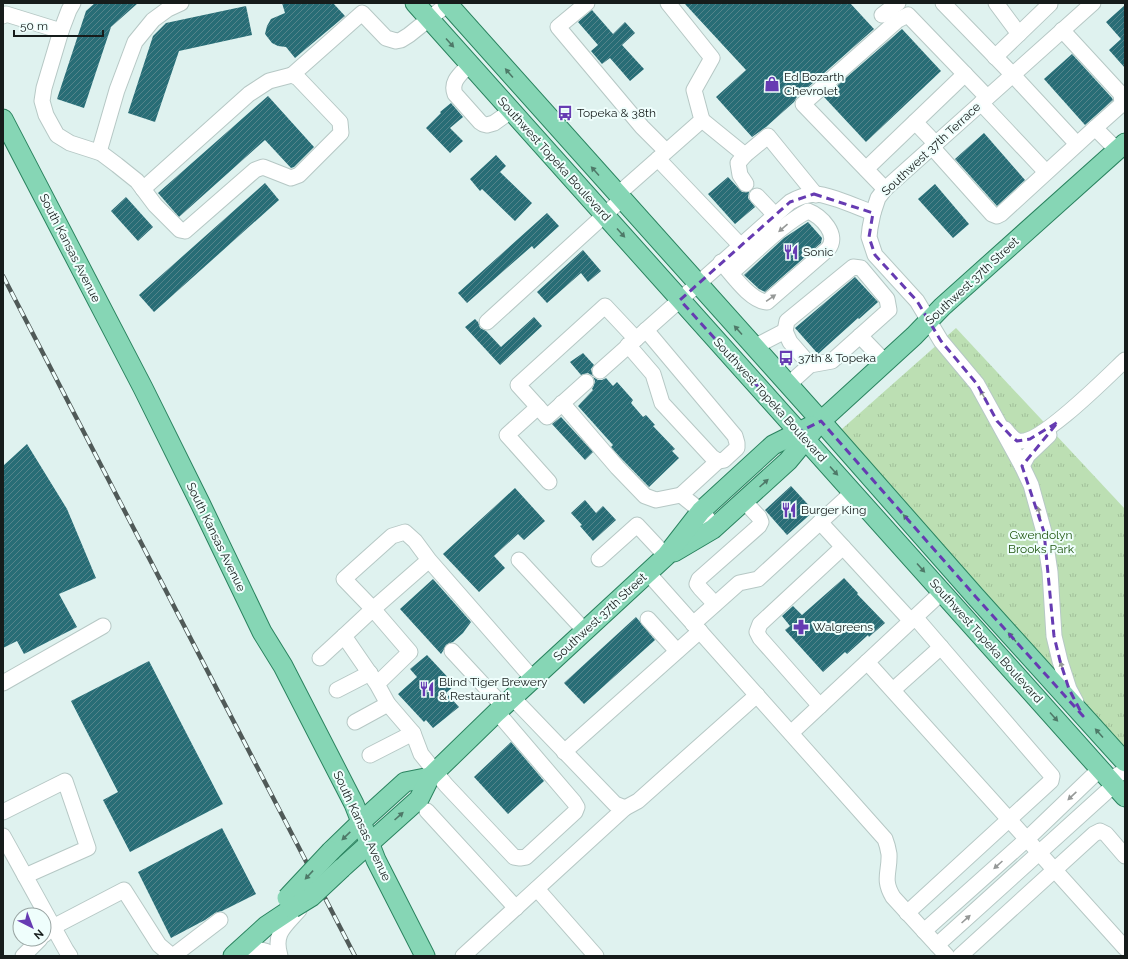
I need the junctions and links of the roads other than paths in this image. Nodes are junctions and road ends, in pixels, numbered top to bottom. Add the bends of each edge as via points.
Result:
1 (73, 3) edge
2 (181, 3) edge
3 (415, 3) edge
4 (448, 3) edge
5 (587, 3) edge
6 (668, 3) edge
7 (898, 3) edge
8 (942, 3) edge
9 (996, 3) edge
10 (1049, 3) edge
11 (1093, 3) edge
12 (6, 11) edge
13 (362, 13) edge
14 (882, 15) dead end
15 (429, 19) junction
16 (1062, 30) junction
17 (61, 31) junction
18 (1019, 34) junction
19 (995, 57) junction
20 (470, 64) junction
21 (965, 74) junction
22 (292, 75) junction
23 (1012, 75) junction
24 (984, 100) junction
25 (511, 111) junction
26 (3, 120) edge
27 (702, 120) junction
28 (915, 122) junction
29 (1096, 128) junction
30 (1077, 144) junction
31 (934, 145) junction
32 (1121, 146) edge
33 (99, 152) junction
34 (662, 155) junction
35 (745, 155) junction
36 (866, 169) junction
37 (1046, 172) junction
38 (746, 184) dead end
39 (143, 189) junction
40 (885, 189) junction
41 (816, 195) junction
42 (757, 196) dead end
43 (619, 197) junction
44 (831, 198) junction
45 (873, 213) junction
46 (816, 214) junction
47 (604, 215) junction
48 (775, 215) junction
49 (740, 245) junction
50 (875, 254) junction
51 (721, 262) junction
52 (861, 268) junction
53 (731, 274) junction
54 (697, 284) junction
55 (680, 300) junction
56 (927, 320) junction
57 (487, 322) dead end
58 (786, 331) junction
59 (860, 336) junction
60 (637, 338) junction
61 (754, 347) junction
62 (1125, 360) edge
63 (885, 362) junction
64 (810, 365) junction
65 (600, 371) dead end
66 (586, 382) dead end
67 (788, 385) junction
68 (562, 403) junction
69 (538, 407) junction
70 (821, 421) junction
71 (997, 421) junction
72 (1058, 422) junction
73 (802, 436) junction
74 (718, 461) junction
75 (1022, 466) junction
76 (549, 482) dead end
77 (853, 492) junction
78 (681, 495) junction
79 (744, 501) junction
80 (701, 511) junction
81 (820, 522) junction
82 (715, 527) junction
83 (843, 548) junction
84 (666, 556) junction
85 (599, 559) dead end
86 (429, 560) junction
87 (519, 560) dead end
88 (648, 573) junction
89 (942, 592) junction
90 (715, 604) junction
91 (373, 609) junction
92 (648, 619) dead end
93 (913, 619) junction
94 (103, 626) dead end
95 (696, 627) junction
96 (585, 631) junction
97 (344, 636) junction
98 (941, 647) junction
99 (452, 651) dead end
100 (677, 651) junction
101 (320, 658) dead end
102 (867, 662) junction
103 (374, 678) junction
104 (533, 679) junction
105 (3, 684) edge
106 (337, 690) dead end
107 (893, 690) junction
108 (757, 695) junction
109 (388, 704) junction
110 (504, 705) junction
111 (820, 706) junction
112 (1084, 716) junction
113 (355, 722) dead end
114 (412, 733) junction
115 (790, 733) junction
116 (564, 752) junction
117 (370, 754) dead end
118 (1125, 762) edge
119 (433, 774) junction
120 (1115, 780) edge
121 (625, 808) junction
122 (427, 811) dead end
123 (3, 812) edge
124 (1009, 819) junction
125 (362, 821) junction
126 (3, 836) edge
127 (1026, 839) junction
128 (370, 843) junction
129 (1039, 853) junction
130 (1125, 856) edge
131 (1055, 870) junction
132 (25, 876) junction
133 (536, 889) junction
134 (38, 907) edge
135 (292, 907) junction
136 (516, 908) junction
137 (907, 913) junction
138 (220, 920) dead end
139 (52, 929) edge
140 (924, 931) junction
141 (52, 935) edge
142 (32, 947) edge
143 (1125, 948) edge
144 (942, 951) edge
145 (235, 954) edge
146 (467, 955) edge
147 (23, 956) edge
148 (70, 956) edge
149 (172, 956) edge
150 (276, 956) edge
151 (280, 956) edge
152 (425, 956) edge
153 (596, 956) edge
154 (960, 956) edge

1 - 17 street
2 - 33 street via 153,20 134,42
3 - 15 main road, Southwest Topeka Boulevard
4 - 15 street
43 -> 4 main road, Southwest Topeka Boulevard
5 - 34 street via 558,28 642,126
6 - 27 street via 712,58 694,90
7 - 14 street
8 - 19 street
9 - 18 street
10 - 18 street
11 - 16 street, Southwest 37th Terrace
12 - 17 street
13 - 15 street via 386,38 396,42
13 - 22 street
15 -> 20 main road, Southwest Topeka Boulevard
16 - 23 street, Southwest 37th Terrace
16 - 29 street via 1121,94 1122,104
17 - 33 street via 44,88 42,101 46,115 56,135 70,143
18 - 19 street
19 - 23 street
20 - 25 main road, Southwest Topeka Boulevard
20 - 25 street via 454,81 455,94 480,122 487,125
21 - 24 street
21 - 28 street
21 - 36 street via 908,15 898,20 804,104
22 - 39 street via 269,81 249,94
22 - 39 street via 298,78 340,122 341,133 299,175 291,178 263,167 255,170 185,231 180,230 155,205
23 - 24 street, Southwest 37th Terrace
23 - 30 street
24 - 31 street, Southwest 37th Terrace
24 - 37 street
25 - 47 main road, Southwest Topeka Boulevard
26 - 125 main road, South Kansas Avenue via 146,395 262,632 283,666
27 - 34 street
27 - 35 street
28 - 31 street
28 - 36 street
29 - 30 street
29 - 32 street
30 - 37 street
31 - 37 street via 992,214 997,216
31 - 40 street, Southwest 37th Terrace
32 - 56 main road, Southwest 37th Street
33 - 39 street via 137,181
34 - 43 street
34 - 49 street
35 - 38 street via 738,163 740,175
35 - 41 street via 768,136
36 - 40 street
40 - 45 street, Southwest 37th Terrace via 878,198
41 - 44 street
41 - 48 street via 801,196
42 - 48 street
43 - 47 street
43 - 54 main road, Southwest Topeka Boulevard
44 - 45 street
44 - 46 street
45 - 50 street, Southwest 37th Terrace via 869,237
46 -> 53 street via 808,211 798,216
53 -> 46 street via 756,299 767,302 832,245 832,234
47 -> 55 main road, Southwest Topeka Boulevard
47 - 57 street
48 - 49 street
49 - 51 street
50 - 52 street
50 - 56 street, Southwest 37th Terrace via 917,301
51 - 53 street
51 - 54 street
52 - 58 street via 853,267 787,321
52 - 59 street via 887,299 889,310
54 - 55 street
61 -> 54 main road, Southwest Topeka Boulevard
55 - 60 street
55 - 73 main road, Southwest Topeka Boulevard
56 - 63 main road, Southwest 37th Street via 914,336
71 -> 56 street, Southwest 37th Terrace via 976,384
58 - 61 street
58 - 64 street via 790,342
59 - 63 street
59 - 64 street via 832,361
60 - 65 street
60 - 69 street via 605,306 518,384
60 - 74 street via 662,402
60 - 74 street via 735,436 737,448 724,460
61 - 67 main road, Southwest Topeka Boulevard
62 - 72 street
63 - 70 main road, Southwest 37th Street
64 - 67 street
66 - 68 street
67 - 70 main road, Southwest Topeka Boulevard
68 - 69 street via 547,417
68 - 78 street via 645,496 656,500
69 - 76 street via 507,435
70 - 73 main road, Southwest 37th Street
112 -> 70 main road, Southwest Topeka Boulevard via 974,596
71 - 72 street via 1017,441 1030,439
71 - 75 street, Southwest 37th Terrace
72 - 75 street via 1048,436 1028,455
73 -> 77 main road, Southwest Topeka Boulevard
79 -> 73 main road, Southwest 37th Street via 788,461
73 - 80 main road, Southwest 37th Street via 773,445
74 - 78 street
112 -> 75 street, Southwest 37th Terrace via 1069,689 1060,661 1054,636 1050,572 1044,532 1037,504
77 - 81 street
77 -> 89 main road, Southwest Topeka Boulevard
78 - 80 street
79 - 82 main road, Southwest 37th Street
79 - 90 street via 759,517 759,526 699,579 697,584
80 - 82 street
80 - 84 main road, Southwest 37th Street
81 - 83 street
81 - 90 street via 758,579 739,583
82 - 84 main road, Southwest 37th Street
83 - 93 street
83 - 111 street via 760,624 757,632
84 - 85 street via 637,525
84 - 88 main road, Southwest 37th Street
86 - 91 street
86 - 91 street via 416,541 405,532 392,536 344,579
86 - 104 street
87 - 96 street
88 - 95 street
88 - 96 main road, Southwest 37th Street
89 - 93 street
89 -> 120 main road, Southwest Topeka Boulevard
90 - 95 street
91 - 97 street
91 - 103 street via 410,652
92 - 100 street
93 - 98 street
93 - 102 street
94 - 105 street
95 - 100 street
95 - 108 street
96 - 104 main road, Southwest 37th Street
97 - 101 street
97 - 103 street
98 - 107 street
98 - 124 street via 1052,776 1051,781
99 - 110 street
100 - 116 street
102 - 107 street
102 - 111 street
103 - 106 street
103 - 109 street
104 - 110 main road, Southwest 37th Street
107 - 124 street
108 - 115 street
108 - 121 street via 638,801
109 - 113 street
109 - 114 street
110 - 116 street
110 - 119 main road, Southwest 37th Street
110 - 119 street via 574,802 576,812 526,857 514,857
111 - 115 street
118 -> 112 main road, Southwest Topeka Boulevard
114 - 117 street
114 - 119 street
115 - 137 street via 885,839 889,856 886,871 888,888
116 - 121 street via 615,804
119 - 125 main road, Southwest 37th Street via 405,782
128 -> 119 main road, Southwest 37th Street via 419,799
120 -> 127 street
120 - 129 street
121 - 133 street
122 - 136 street
123 - 132 street via 65,781 88,848
124 - 127 street
124 - 137 street
125 - 128 main road, South Kansas Avenue
125 -> 135 main road, Southwest 37th Street, bridge via 331,851
126 - 132 street
127 - 129 street
127 -> 140 street
128 - 135 main road, Southwest 37th Street, bridge via 311,897
128 - 152 main road, South Kansas Avenue via 376,860
129 - 131 street
144 -> 129 street
130 - 131 street via 1106,834 1100,831
131 - 143 street
131 - 154 street
132 - 134 street
133 - 136 street
133 - 153 street
135 - 145 main road, Southwest 37th Street
135 - 151 street via 278,938
136 - 146 street
137 - 140 street
138 - 149 street
139 - 149 street via 124,890 159,945
140 - 144 street
141 - 148 street
142 - 147 street
145 - 150 street via 255,949

